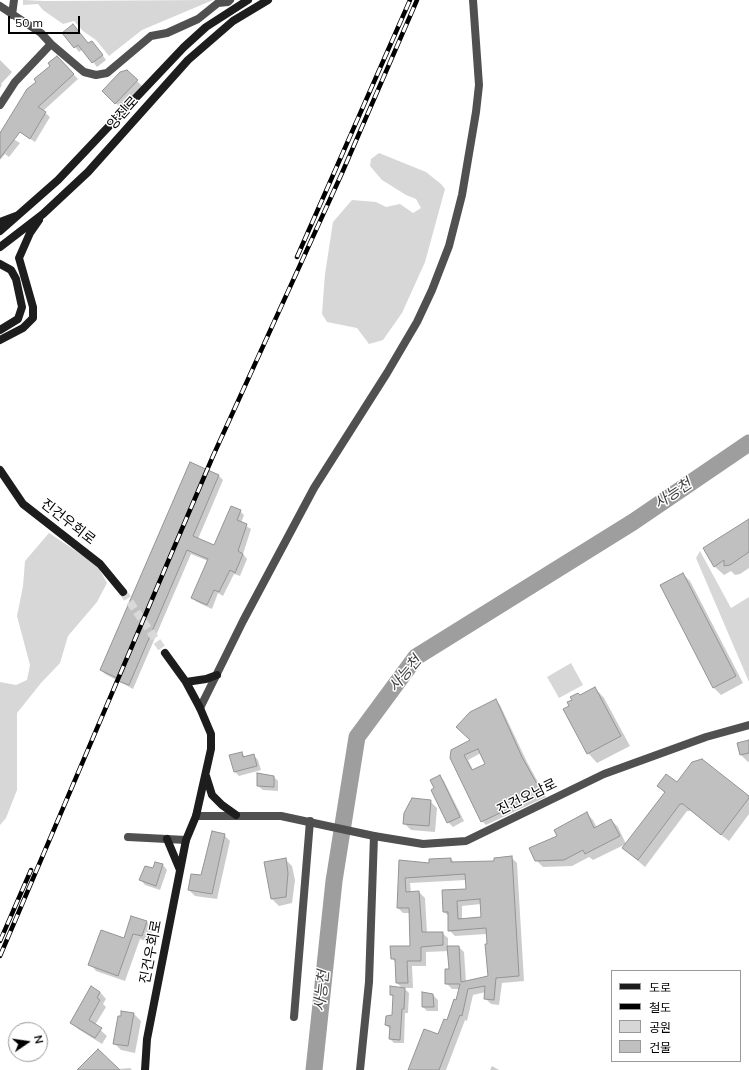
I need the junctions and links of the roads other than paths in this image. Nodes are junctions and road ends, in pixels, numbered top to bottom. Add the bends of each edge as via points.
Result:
1 (14, 0) edge
2 (230, 0) edge
3 (248, 0) edge
4 (268, 0) edge
5 (473, 0) edge
6 (0, 6) edge
7 (12, 15) junction
8 (51, 44) junction
9 (0, 105) edge
10 (20, 214) junction
11 (43, 214) junction
12 (0, 222) edge
13 (0, 231) edge
14 (0, 246) edge
15 (0, 264) edge
16 (0, 330) edge
17 (0, 340) edge
18 (0, 470) edge
19 (122, 592) tunnel mouth
20 (165, 653) tunnel mouth
21 (217, 675) junction
22 (186, 682) junction
23 (200, 708) junction
24 (749, 725) edge
25 (206, 776) junction
26 (236, 815) junction
27 (196, 816) junction
28 (312, 822) junction
29 (370, 835) junction
30 (128, 837) dead end
31 (167, 839) junction
32 (186, 840) junction
33 (180, 871) junction
34 (294, 1017) dead end
35 (145, 1070) edge
36 (360, 1070) edge

1 - 7 street
2 - 8 street via 218,3 198,19 167,33 151,36 107,73 96,76 84,72
3 - 10 main road, 양진로 via 206,27 184,47 64,174
4 - 11 main road, 양진로 via 232,21 188,60 88,172
5 - 21 street via 478,85 476,112 462,195 449,246 435,283 417,322 314,488
6 - 7 street
7 - 8 street via 41,33
8 - 9 street via 15,82
10 - 12 main road
10 - 13 main road, 양진로
11 - 14 main road, 양진로
11 - 17 main road via 30,233 19,258 33,307 32,318 23,328
15 - 16 main road via 11,270 16,279 22,307 18,319
18 - 19 main road, 진건우회로 via 23,504 100,564
20 - 22 main road, 진건우회로
21 - 22 main road
21 - 23 street
22 - 23 main road, 진건우회로
23 - 25 main road, 진건우회로 via 211,734
24 - 29 street, 진건오남로 via 706,737 604,774 466,841 423,844
25 - 26 main road via 212,795
25 - 27 main road, 진건우회로
26 - 27 street, 진건오남로
26 - 28 street, 진건오남로 via 281,816
27 - 32 main road, 진건우회로
28 - 29 street, 진건오남로
28 - 34 street
29 - 36 street via 369,982
30 - 31 street
31 - 32 street
31 - 33 main road
32 - 33 main road, 진건우회로
33 - 35 main road, 진건우회로 via 147,1039

